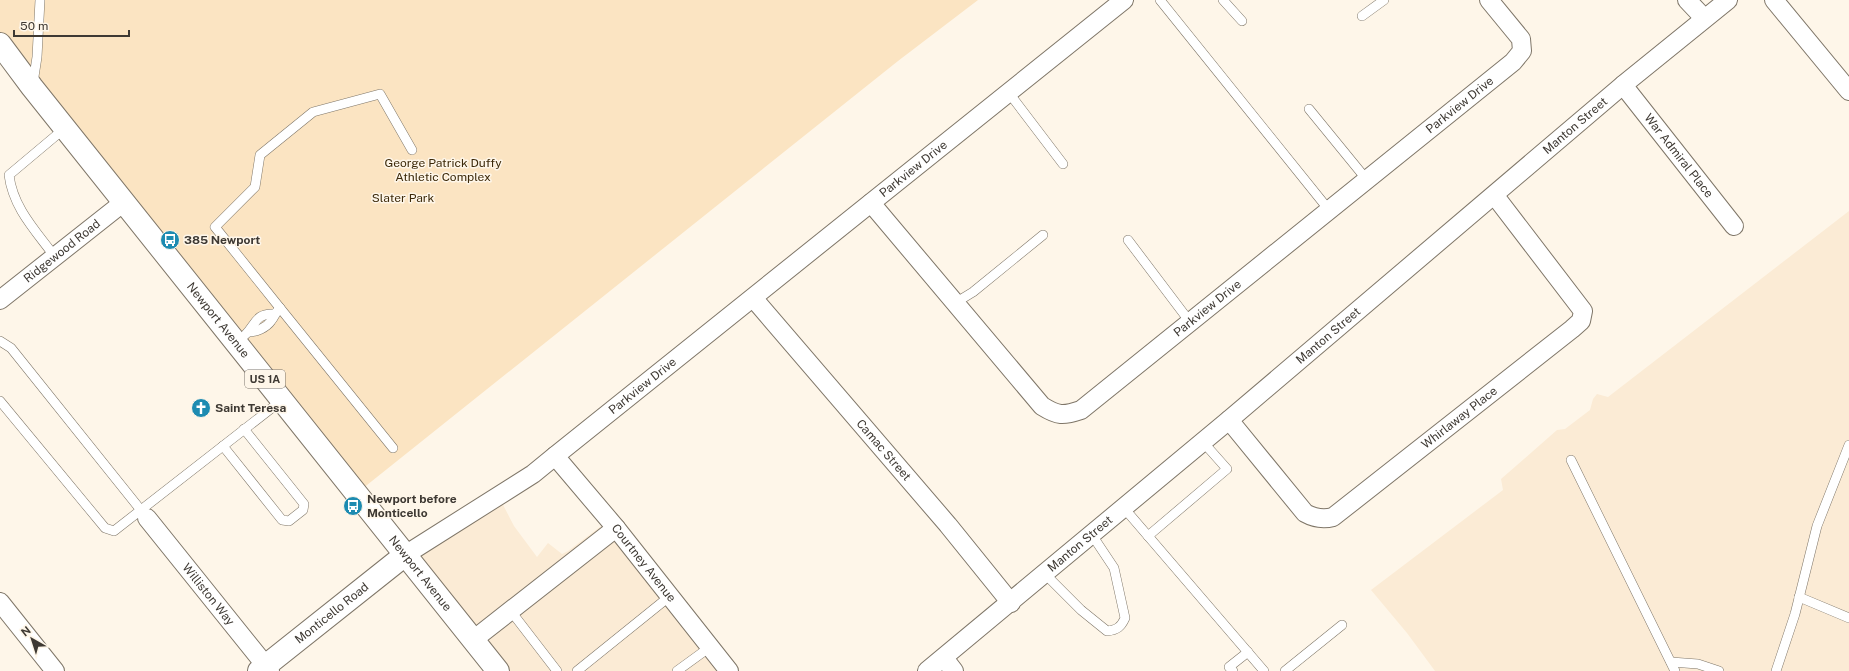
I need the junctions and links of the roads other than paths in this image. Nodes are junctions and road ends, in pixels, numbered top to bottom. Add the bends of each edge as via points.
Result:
1 (40, 0) edge
2 (1124, 0) edge
3 (1160, 0) edge
4 (1223, 0) edge
5 (1384, 0) edge
6 (1489, 0) edge
7 (1687, 0) edge
8 (1728, 0) edge
9 (1774, 0) edge
10 (1362, 16) dead end
11 (1704, 18) junction
12 (1242, 21) dead end
13 (0, 44) edge
14 (1623, 85) junction
15 (32, 87) junction
16 (1849, 91) edge
17 (1009, 93) junction
18 (1309, 109) dead end
19 (65, 128) junction
20 (412, 150) dead end
21 (1063, 164) dead end
22 (1367, 180) junction
23 (1495, 196) junction
24 (124, 202) junction
25 (871, 203) junction
26 (1329, 210) junction
27 (1734, 226) dead end
28 (1043, 234) dead end
29 (1128, 240) dead end
30 (55, 257) junction
31 (754, 299) junction
32 (0, 300) edge
33 (955, 303) junction
34 (277, 311) junction
35 (1190, 322) junction
36 (242, 337) junction
37 (0, 341) edge
38 (282, 400) junction
39 (0, 401) edge
40 (1229, 420) junction
41 (244, 429) junction
42 (1203, 442) junction
43 (1849, 445) edge
44 (223, 446) junction
45 (393, 448) dead end
46 (555, 456) junction
47 (1571, 460) dead end
48 (1124, 508) junction
49 (144, 514) junction
50 (616, 528) junction
51 (1092, 535) junction
52 (1148, 536) junction
53 (405, 555) junction
54 (1044, 574) junction
55 (670, 596) junction
56 (1799, 597) junction
57 (0, 602) edge
58 (1011, 602) junction
59 (510, 610) junction
60 (1849, 618) edge
61 (1342, 625) dead end
62 (473, 640) junction
63 (710, 647) junction
64 (1248, 652) junction
65 (1671, 662) junction
66 (949, 664) edge
67 (265, 669) edge
68 (55, 671) edge
69 (498, 671) edge
70 (557, 671) edge
71 (577, 671) edge
72 (677, 671) edge
73 (730, 671) edge
74 (927, 671) edge
75 (1233, 671) edge
76 (1264, 671) edge
77 (1285, 671) edge
78 (1675, 671) edge
79 (1719, 671) edge
80 (1776, 671) edge

1 - 15 lane via 37,57
2 - 17 street, Parkview Drive
3 - 26 lane
4 - 12 lane
5 - 10 lane
6 - 22 street, Parkview Drive via 1521,39 1522,51 1513,62
7 - 11 street
8 - 11 street, Manton Street
9 - 16 street
11 - 14 street, Manton Street
13 - 15 main road, Newport Avenue / US 1A
14 - 23 street, Manton Street
14 - 27 street, War Admiral Place
15 - 19 main road, Newport Avenue / US 1A
17 - 21 lane
17 - 25 street, Parkview Drive
18 - 22 lane
19 - 24 main road, Newport Avenue / US 1A
19 - 30 lane via 9,175 10,188 17,205
20 - 34 lane via 380,94 313,112 260,155 255,187 215,227
22 - 26 street, Parkview Drive
23 - 40 street, Manton Street
23 - 40 street, Whirlaway Place via 1583,312 1581,321 1572,329 1333,517 1325,520 1305,513
24 - 30 street, Ridgewood Road
24 - 36 main road, Newport Avenue / US 1A
25 - 31 street, Parkview Drive
25 - 33 street, Parkview Drive
26 - 35 street, Parkview Drive
28 - 33 lane
29 - 35 lane
30 - 32 street, Ridgewood Road
31 - 46 street, Parkview Drive
31 - 58 street, Camac Street
33 - 35 street, Parkview Drive via 1042,406 1055,414 1069,414 1081,410
34 - 36 lane via 266,314 252,324
34 - 45 lane
36 - 38 main road, Newport Avenue / US 1A
37 - 49 lane via 11,348
38 - 41 lane
38 - 53 main road, Newport Avenue / US 1A
39 - 49 lane via 104,528 114,531
40 - 42 street, Manton Street
41 - 44 lane
41 - 44 lane via 304,504 303,510 289,521 282,520
42 - 48 street, Manton Street
42 - 52 lane via 1227,469
43 - 56 lane via 1817,526
44 - 49 lane
46 - 50 street, Courtney Avenue
46 - 53 street, Parkview Drive via 533,474
47 - 65 lane
48 - 51 street, Manton Street
48 - 52 lane
49 - 67 street, Williston Way
50 - 55 street, Courtney Avenue
50 - 59 street
51 - 54 street, Manton Street
51 - 54 lane via 1114,568 1126,618 1116,630 1107,630 1098,624
52 - 64 lane
53 - 62 main road, Newport Avenue / US 1A
53 - 67 main road, Monticello Road
54 - 58 street, Manton Street
55 - 63 street, Courtney Avenue
55 - 71 lane
56 - 60 lane
56 - 80 lane
57 - 68 street
58 - 66 street, Manton Street
59 - 62 street
59 - 70 lane
61 - 77 lane
62 - 69 main road, Newport Avenue / US 1A
63 - 72 lane
63 - 73 street, Courtney Avenue
64 - 75 lane via 1229,667
64 - 76 lane
65 - 78 lane
65 - 79 lane via 1698,664
66 - 74 street, Manton Street

